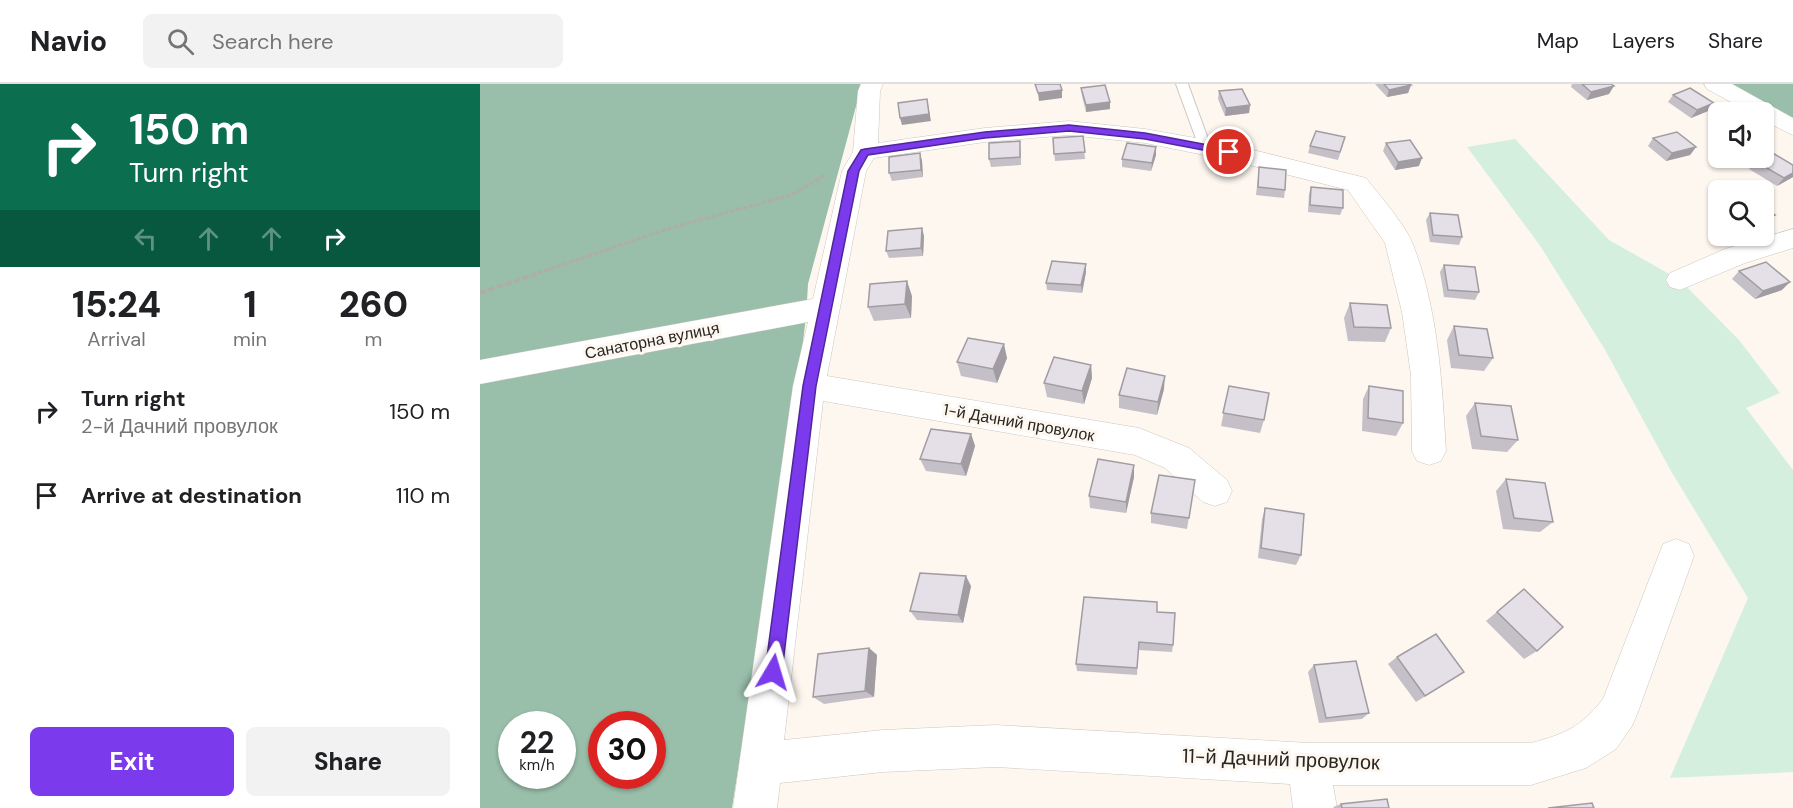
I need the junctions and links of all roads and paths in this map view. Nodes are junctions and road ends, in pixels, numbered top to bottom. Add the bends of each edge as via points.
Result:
1 (872, 84) edge
2 (1182, 84) edge
3 (1715, 84) edge
4 (1793, 128) edge
5 (1205, 147) junction
6 (865, 152) junction
7 (1793, 238) edge
8 (1680, 280) dead end
9 (480, 293) edge
10 (824, 308) junction
11 (480, 372) edge
12 (809, 386) junction
13 (1429, 451) dead end
14 (1215, 491) dead end
15 (1676, 556) dead end
16 (762, 764) junction
17 (1310, 764) junction
18 (755, 808) edge
19 (1315, 808) edge

1 - 6 street
2 - 5 lane
3 - 4 street
5 - 6 street via 1069,128
5 - 13 street via 1358,184 1398,241 1417,312 1426,375
6 - 9 path via 791,195 667,229
6 - 10 street via 854,171
7 - 8 street via 1735,256
10 - 11 street, Санаторна вулиця
10 - 12 street
12 - 14 street, 1-й Дачний провулок via 1139,442 1177,458
12 - 16 street
15 - 17 street, 11-й Дачний провулок via 1618,712 1601,734 1571,753 1531,764
16 - 17 street, 11-й Дачний провулок via 883,751 996,746
16 - 18 street
17 - 19 street

